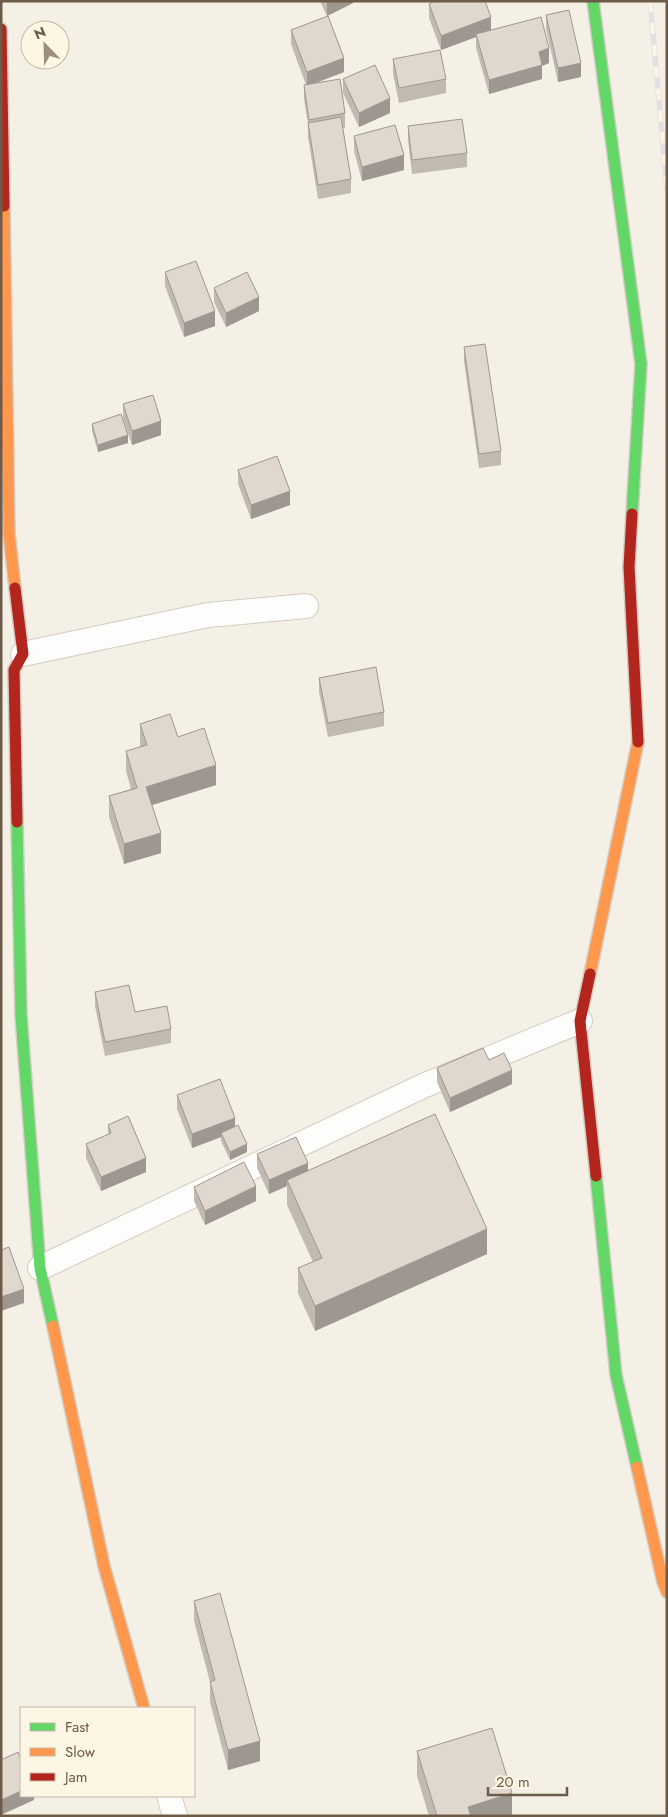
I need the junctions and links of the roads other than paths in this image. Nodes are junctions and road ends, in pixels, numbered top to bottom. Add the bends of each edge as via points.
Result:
1 (593, 1) edge
2 (1, 29) edge
3 (306, 606) dead end
4 (23, 654) junction
5 (580, 1021) junction
6 (40, 1268) junction
7 (667, 1592) edge
8 (144, 1707) edge
9 (169, 1797) edge
10 (175, 1816) edge

1 - 5 street via 642,364 629,567 638,746
2 - 4 street via 9,533
3 - 4 street via 208,615
4 - 6 street via 14,670 21,1015
5 - 6 street via 423,1086
5 - 7 street via 616,1375
6 - 8 street via 104,1566
9 - 10 street

